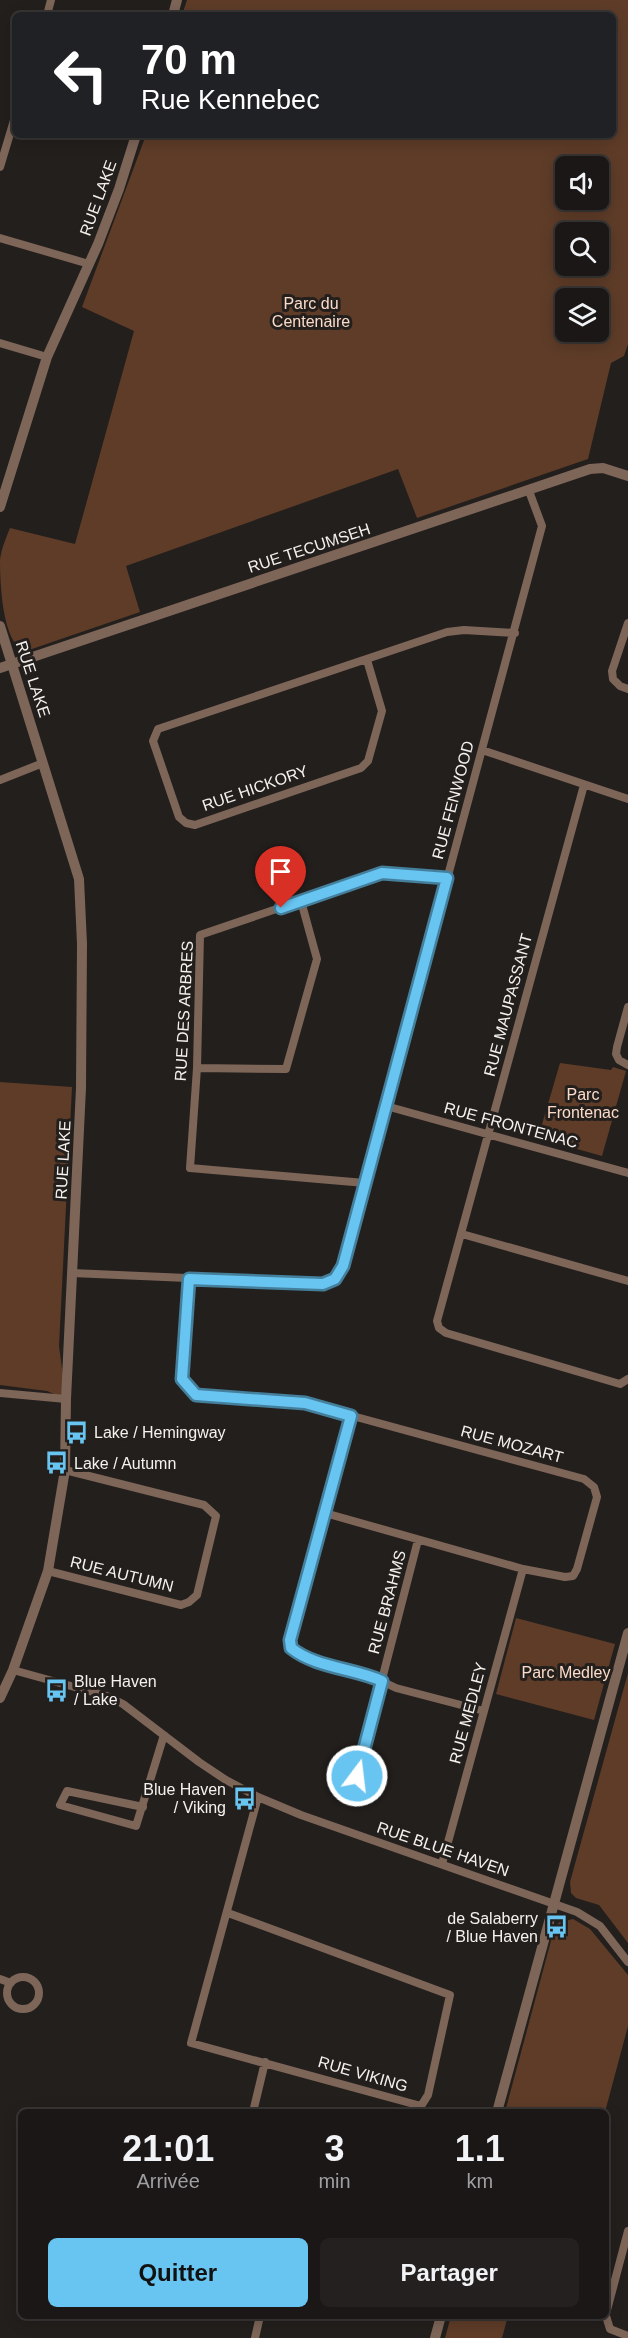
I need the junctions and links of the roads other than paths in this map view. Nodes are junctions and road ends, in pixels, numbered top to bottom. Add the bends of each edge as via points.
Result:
1 (12, 124) edge
2 (135, 138) edge
3 (4, 141) edge
4 (0, 167) edge
5 (0, 238) edge
6 (89, 264) junction
7 (0, 343) edge
8 (47, 357) junction
9 (628, 476) edge
10 (529, 491) junction
11 (0, 507) edge
12 (628, 623) edge
13 (0, 626) edge
14 (515, 633) junction
15 (368, 660) junction
16 (5, 666) edge
17 (628, 689) edge
18 (482, 750) junction
19 (43, 763) junction
20 (0, 780) edge
21 (584, 785) junction
22 (628, 799) edge
23 (447, 878) junction
24 (301, 901) junction
25 (628, 1007) edge
26 (628, 1065) edge
27 (197, 1068) junction
28 (386, 1106) junction
29 (487, 1135) junction
30 (628, 1173) edge
31 (365, 1183) junction
32 (462, 1234) junction
33 (72, 1273) junction
34 (189, 1279) junction
35 (628, 1281) edge
36 (628, 1379) edge
37 (0, 1393) edge
38 (66, 1399) junction
39 (351, 1416) junction
40 (65, 1470) junction
41 (325, 1513) junction
42 (418, 1540) junction
43 (523, 1569) junction
44 (48, 1571) junction
45 (628, 1633) edge
46 (13, 1670) junction
47 (382, 1681) junction
48 (0, 1698) edge
49 (484, 1711) junction
50 (164, 1735) junction
51 (357, 1776) dead end
52 (258, 1797) junction
53 (143, 1807) junction
54 (442, 1864) junction
55 (554, 1903) junction
56 (228, 1913) junction
57 (628, 1962) edge
58 (0, 1979) edge
59 (11, 1983) dead end
60 (265, 2062) junction
61 (254, 2109) edge
62 (498, 2109) edge
63 (628, 2232) edge
64 (609, 2304) edge
65 (259, 2319) edge
66 (440, 2319) edge
67 (607, 2319) edge
68 (628, 2336) edge
69 (255, 2338) edge
70 (435, 2338) edge

1 - 3 street
2 - 6 street, RUE LAKE
3 - 4 street
5 - 6 street
6 - 8 street, RUE LAKE
7 - 8 street
8 - 11 street, RUE LAKE
9 - 10 street, RUE TECUMSEH via 603,468 590,469
10 - 14 street, RUE FENWOOD via 542,526
10 - 16 street, RUE TECUMSEH
12 - 17 street via 612,671 613,679
13 - 16 street, RUE LAKE
14 - 15 street, RUE HICKORY via 447,632
14 - 18 street, RUE FENWOOD
15 - 15 street, RUE HICKORY via 158,729 153,741 179,817 195,825 361,768 368,761 382,711
16 - 19 street, RUE LAKE
18 - 21 street
18 - 23 street, RUE FENWOOD
19 - 20 street
19 - 33 street, RUE LAKE via 79,879 81,1088
21 - 22 street
21 - 29 street, RUE MAUPASSANT
23 - 24 street, RUE DES ARBRES via 382,873
23 - 28 street, RUE FENWOOD
24 - 27 street, RUE DES ARBRES via 200,935
24 - 27 street via 316,959 286,1069
25 - 26 street via 616,1054
27 - 31 street, RUE DES ARBRES via 190,1168
28 - 29 street, RUE FRONTENAC
28 - 31 street, RUE FENWOOD
29 - 30 street, RUE FRONTENAC
29 - 32 street, RUE MAUPASSANT
31 - 34 street, RUE FENWOOD via 343,1266 335,1279 323,1284
32 - 35 street
32 - 36 street, RUE MAUPASSANT via 437,1321 439,1328 620,1384
33 - 34 street, RUE FENWOOD
33 - 38 street, RUE LAKE
34 - 39 street, RUE MOZART via 182,1379 196,1395 305,1403
37 - 38 street
38 - 40 street, RUE LAKE
39 - 41 street
39 - 43 street, RUE MOZART via 584,1479 594,1487 597,1497 573,1576
40 - 44 street, RUE LAKE
40 - 44 street, RUE AUTUMN via 204,1505 216,1516 197,1594 181,1605
41 - 42 street, RUE MOZART
41 - 47 street via 291,1648 303,1657
42 - 43 street, RUE MOZART
42 - 47 street, RUE BRAHMS
43 - 49 street, RUE MEDLEY
44 - 46 street, RUE LAKE
45 - 55 street
46 - 48 street, RUE LAKE
46 - 50 street, RUE BLUE HAVEN via 108,1696
47 - 49 street
47 - 51 street, RUE BRAHMS
49 - 54 street, RUE MEDLEY
50 - 52 street, RUE BLUE HAVEN via 199,1762
50 - 53 street
52 - 54 street, RUE BLUE HAVEN
52 - 56 street, RUE VIKING
53 - 53 street via 67,1791 60,1805 135,1826
54 - 55 street, RUE BLUE HAVEN
55 - 57 street, RUE BLUE HAVEN via 595,1922
55 - 62 street
56 - 60 street, RUE VIKING via 191,2043
56 - 60 street, RUE VIKING via 450,1995 428,2095 421,2106
58 - 59 street
60 - 61 street
63 - 64 street
65 - 69 street
66 - 70 street
67 - 68 street via 610,2328

